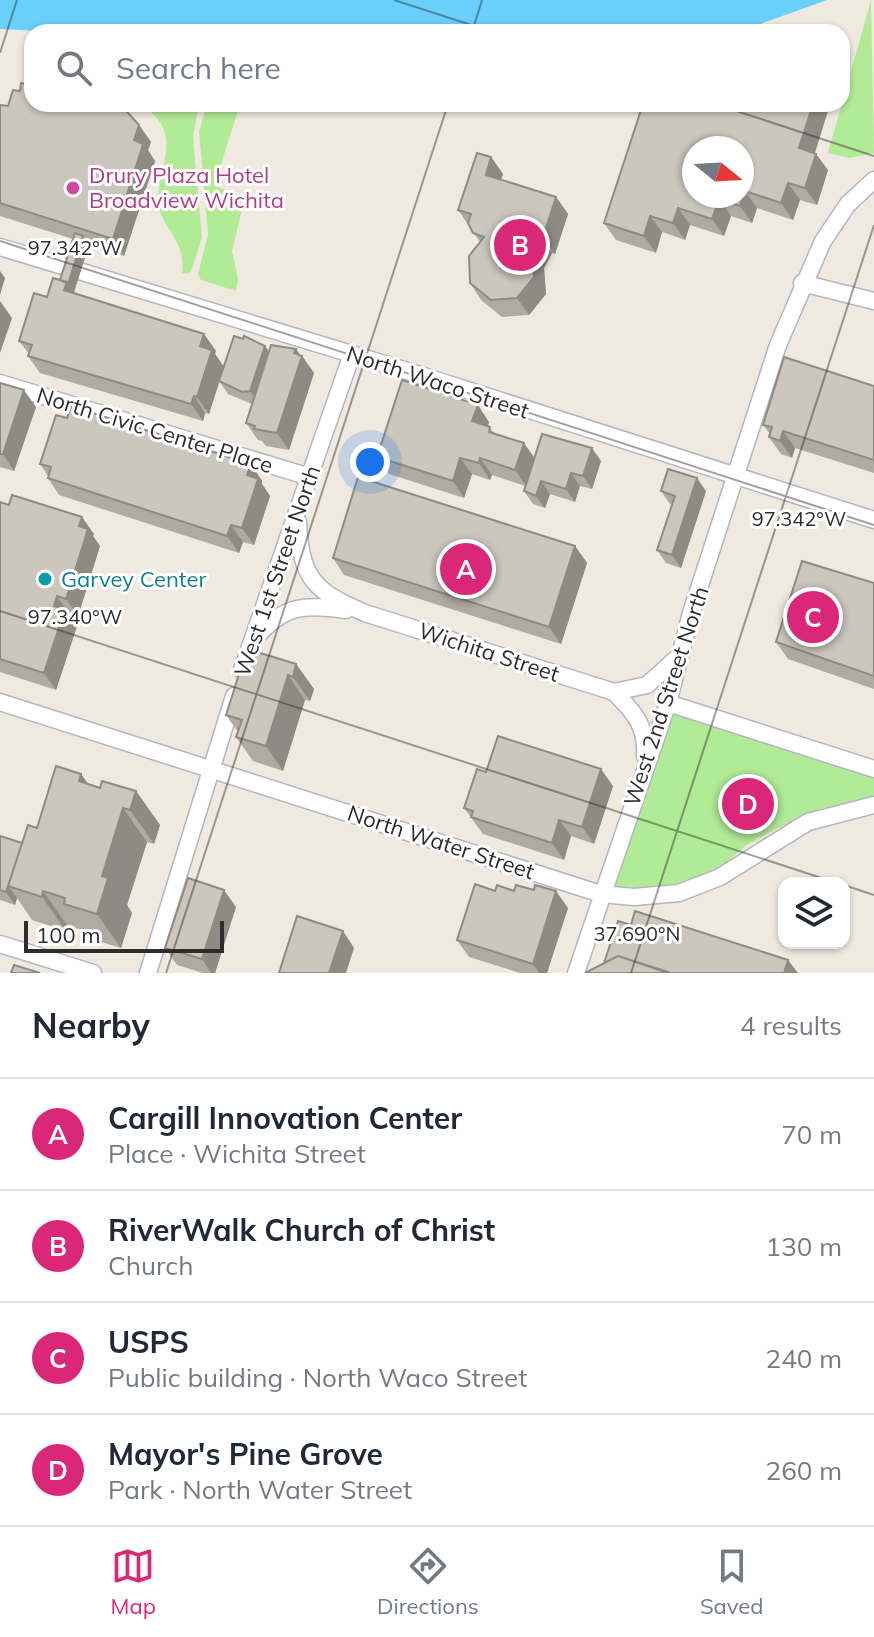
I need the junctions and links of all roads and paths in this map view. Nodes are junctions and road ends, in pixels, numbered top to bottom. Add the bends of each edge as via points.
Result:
1 (874, 180) edge
2 (0, 247) edge
3 (802, 283) junction
4 (874, 301) edge
5 (352, 354) junction
6 (0, 383) edge
7 (735, 474) junction
8 (310, 477) junction
9 (298, 513) junction
10 (874, 520) edge
11 (365, 613) junction
12 (249, 645) junction
13 (678, 657) junction
14 (614, 692) junction
15 (0, 702) edge
16 (668, 703) junction
17 (212, 769) junction
18 (874, 769) edge
19 (641, 776) junction
20 (874, 805) edge
21 (601, 894) junction
22 (0, 944) edge
23 (93, 973) edge
24 (148, 973) edge
25 (576, 973) edge

1 - 3 street, West 2nd Street North via 848,204
2 - 5 street, North Waco Street
3 - 4 street
3 - 7 street, West 2nd Street North
5 - 7 street, North Waco Street
5 - 8 street, West 1st Street North
6 - 8 street, North Civic Center Place
7 - 10 street, North Waco Street
7 - 13 street, West 2nd Street North
8 - 9 street, West 1st Street North
9 - 11 street via 301,556 313,585
9 - 12 street, West 1st Street North
11 - 12 street via 326,607 287,611 274,617
11 - 14 street, Wichita Street
12 - 17 street, West 1st Street North
13 - 14 street via 647,685
13 - 16 street, West 2nd Street North
14 - 19 street via 644,729
15 - 17 street, North Water Street
16 - 18 street
16 - 19 street, West 2nd Street North
17 - 21 street, North Water Street
17 - 24 street, West 1st Street North
19 - 21 street, West 2nd Street North
20 - 21 street, North Water Street via 808,822 720,877 679,893
21 - 25 street, West 2nd Street North
22 - 23 street

